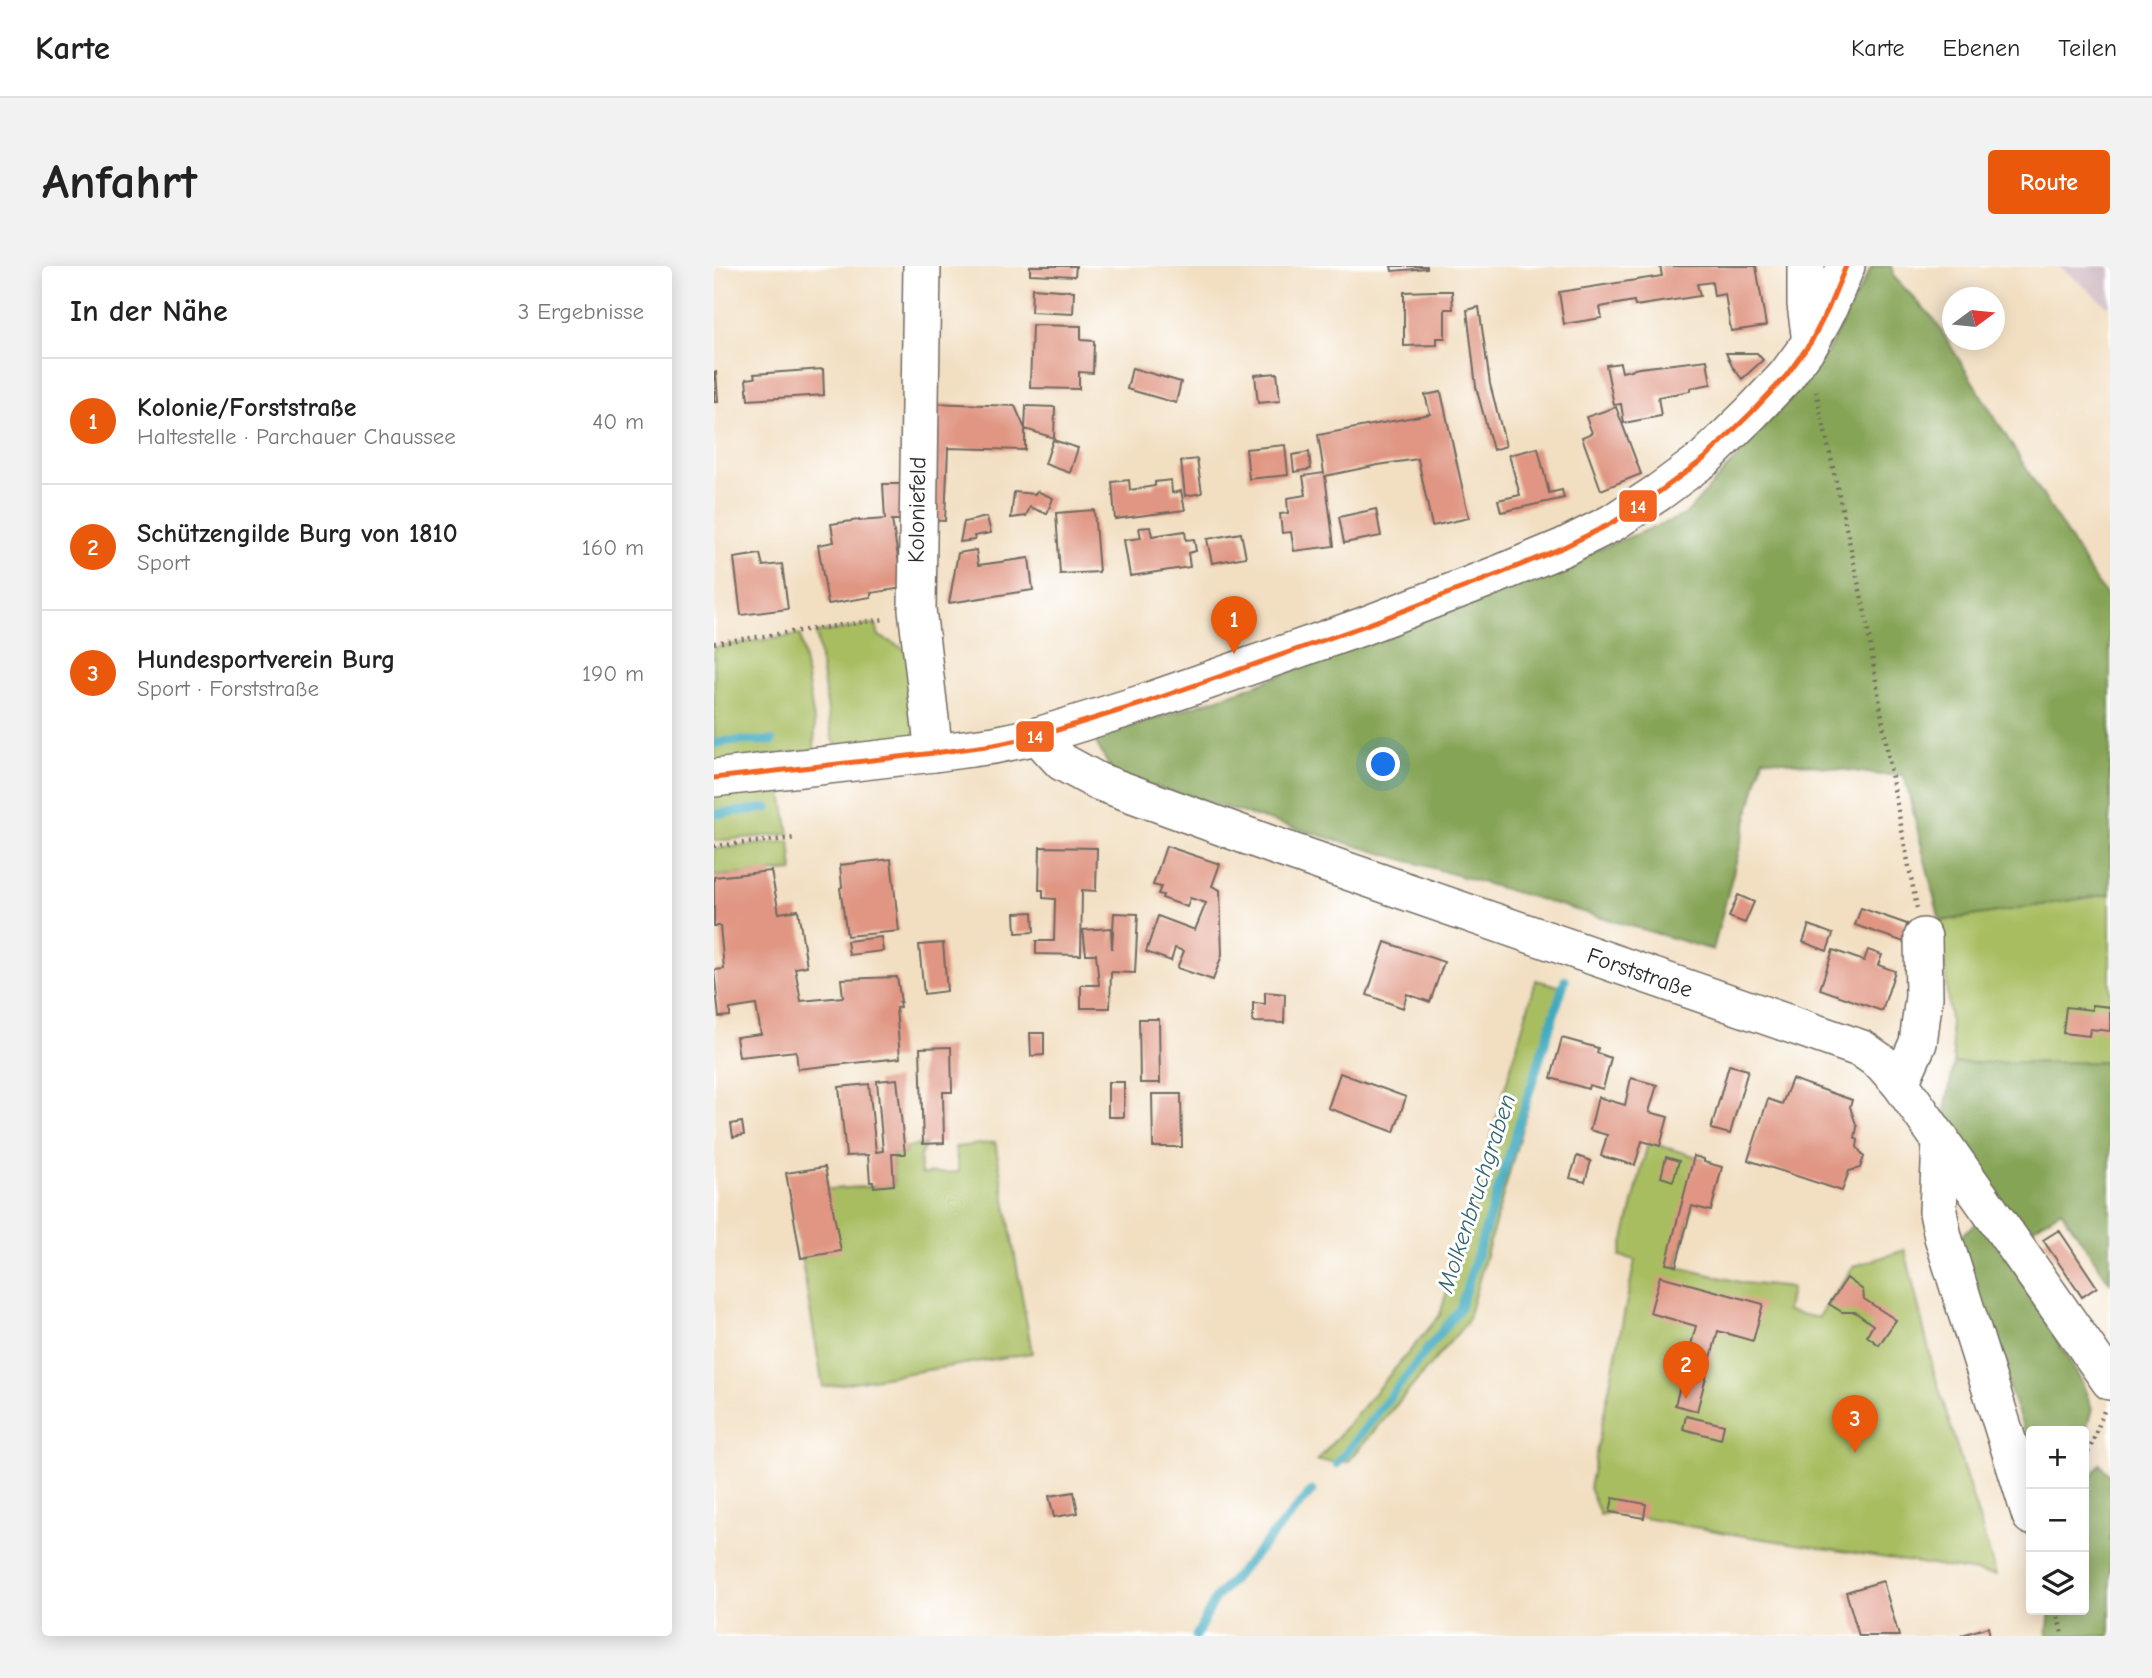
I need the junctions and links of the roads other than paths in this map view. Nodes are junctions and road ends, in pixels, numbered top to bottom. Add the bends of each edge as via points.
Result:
1 (922, 266) edge
2 (1806, 266) edge
3 (1846, 266) edge
4 (1811, 342) junction
5 (1038, 736) junction
6 (934, 753) junction
7 (714, 778) edge
8 (1923, 937) road end
9 (1900, 1083) junction
10 (1941, 1140) junction
11 (2108, 1394) edge
12 (2026, 1500) edge

1 - 6 street, Koloniefeld via 917,615
2 - 4 street
3 - 4 street
4 - 5 street via 1786,376 1705,458 1612,523 1499,575 1361,627
5 - 6 street
5 - 9 street, Forststraße via 1062,762 1097,780 1862,1049
6 - 7 street
8 - 9 street via 1924,998 1918,1043
9 - 10 street, Forststraße
10 - 11 street, Forststraße
10 - 12 street via 1938,1212 1943,1237

